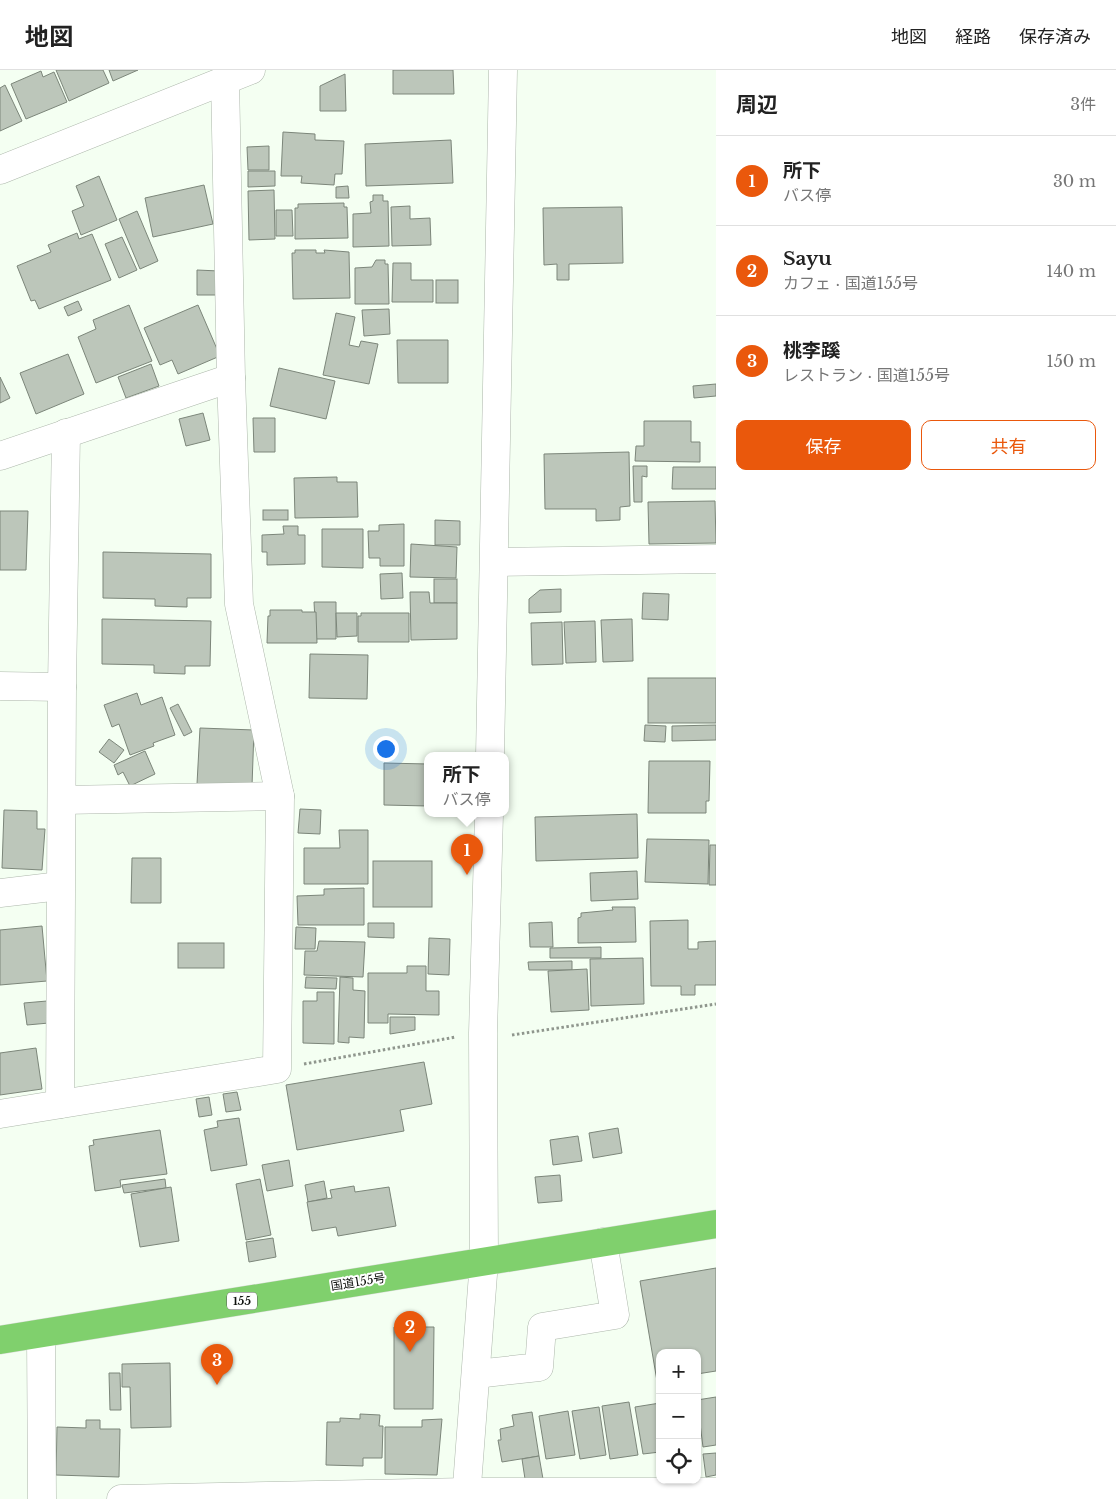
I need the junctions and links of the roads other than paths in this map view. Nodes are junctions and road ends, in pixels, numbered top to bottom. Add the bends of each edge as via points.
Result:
1 (251, 70) edge
2 (502, 70) edge
3 (225, 80) junction
4 (0, 170) edge
5 (231, 378) junction
6 (66, 432) junction
7 (0, 456) edge
8 (716, 559) edge
9 (495, 562) junction
10 (0, 686) edge
11 (62, 687) junction
12 (490, 752) edge
13 (280, 796) junction
14 (62, 800) junction
15 (489, 817) edge
16 (60, 886) junction
17 (0, 893) edge
18 (60, 1104) junction
19 (0, 1114) edge
20 (716, 1224) edge
21 (603, 1242) junction
22 (484, 1261) junction
23 (41, 1334) junction
24 (0, 1340) edge
25 (476, 1374) junction
26 (716, 1492) edge
27 (466, 1496) edge
28 (666, 1496) edge
29 (42, 1499) edge
30 (121, 1499) edge

1 - 3 street
2 - 9 street
3 - 4 street
3 - 5 street
5 - 6 street
5 - 13 street via 239,604
6 - 7 street
6 - 11 street
8 - 9 street
9 - 12 street
10 - 11 street
11 - 14 street
13 - 14 street
13 - 18 street via 276,1070
14 - 16 street
15 - 22 street via 483,1033
16 - 17 street
16 - 18 street
18 - 19 street
20 - 21 highway, 国道155号 / 155
21 - 22 highway, 国道155号 / 155
21 - 25 street via 615,1315 542,1327 539,1367
22 - 23 highway, 国道155号 / 155
22 - 25 street
23 - 24 highway, 国道155号 / 155
23 - 29 street
25 - 27 street
26 - 28 street
27 - 28 street
27 - 30 street

